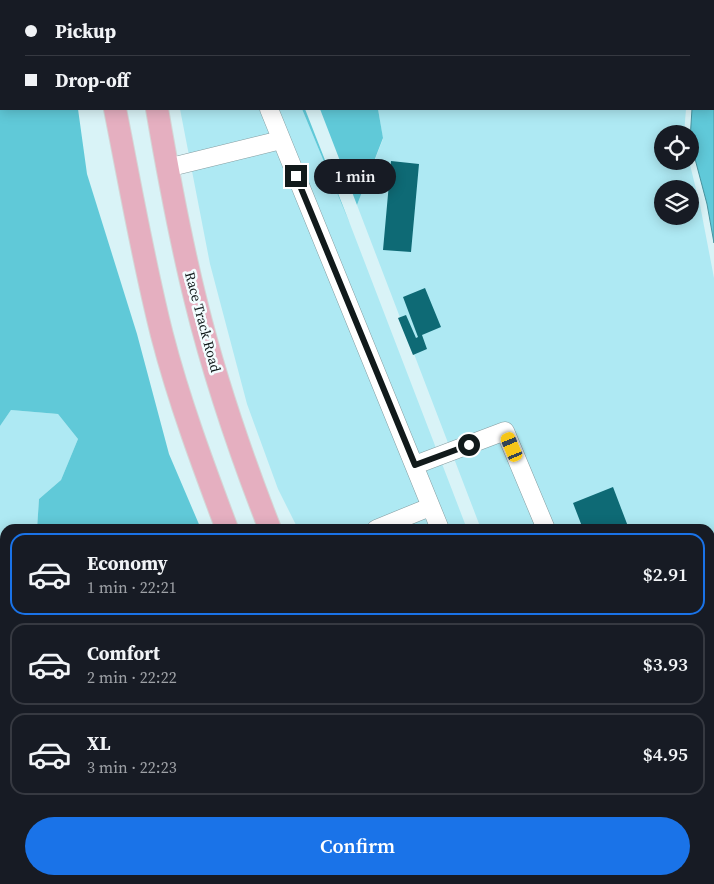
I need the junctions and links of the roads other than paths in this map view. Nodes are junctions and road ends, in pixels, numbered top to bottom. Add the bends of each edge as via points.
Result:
1 (115, 110) edge
2 (157, 110) edge
3 (269, 110) edge
4 (281, 140) junction
5 (167, 168) junction
6 (415, 465) junction
7 (430, 507) junction
8 (225, 524) edge
9 (268, 524) edge
10 (388, 524) edge
11 (438, 524) edge
12 (544, 524) edge

1 - 8 main road via 162,336
2 - 5 main road, Race Track Road
3 - 4 lane
4 - 5 lane
4 - 6 lane
5 - 9 main road, Race Track Road via 196,302 215,371
6 - 7 lane
6 - 12 lane via 505,431
7 - 10 lane
7 - 11 lane

